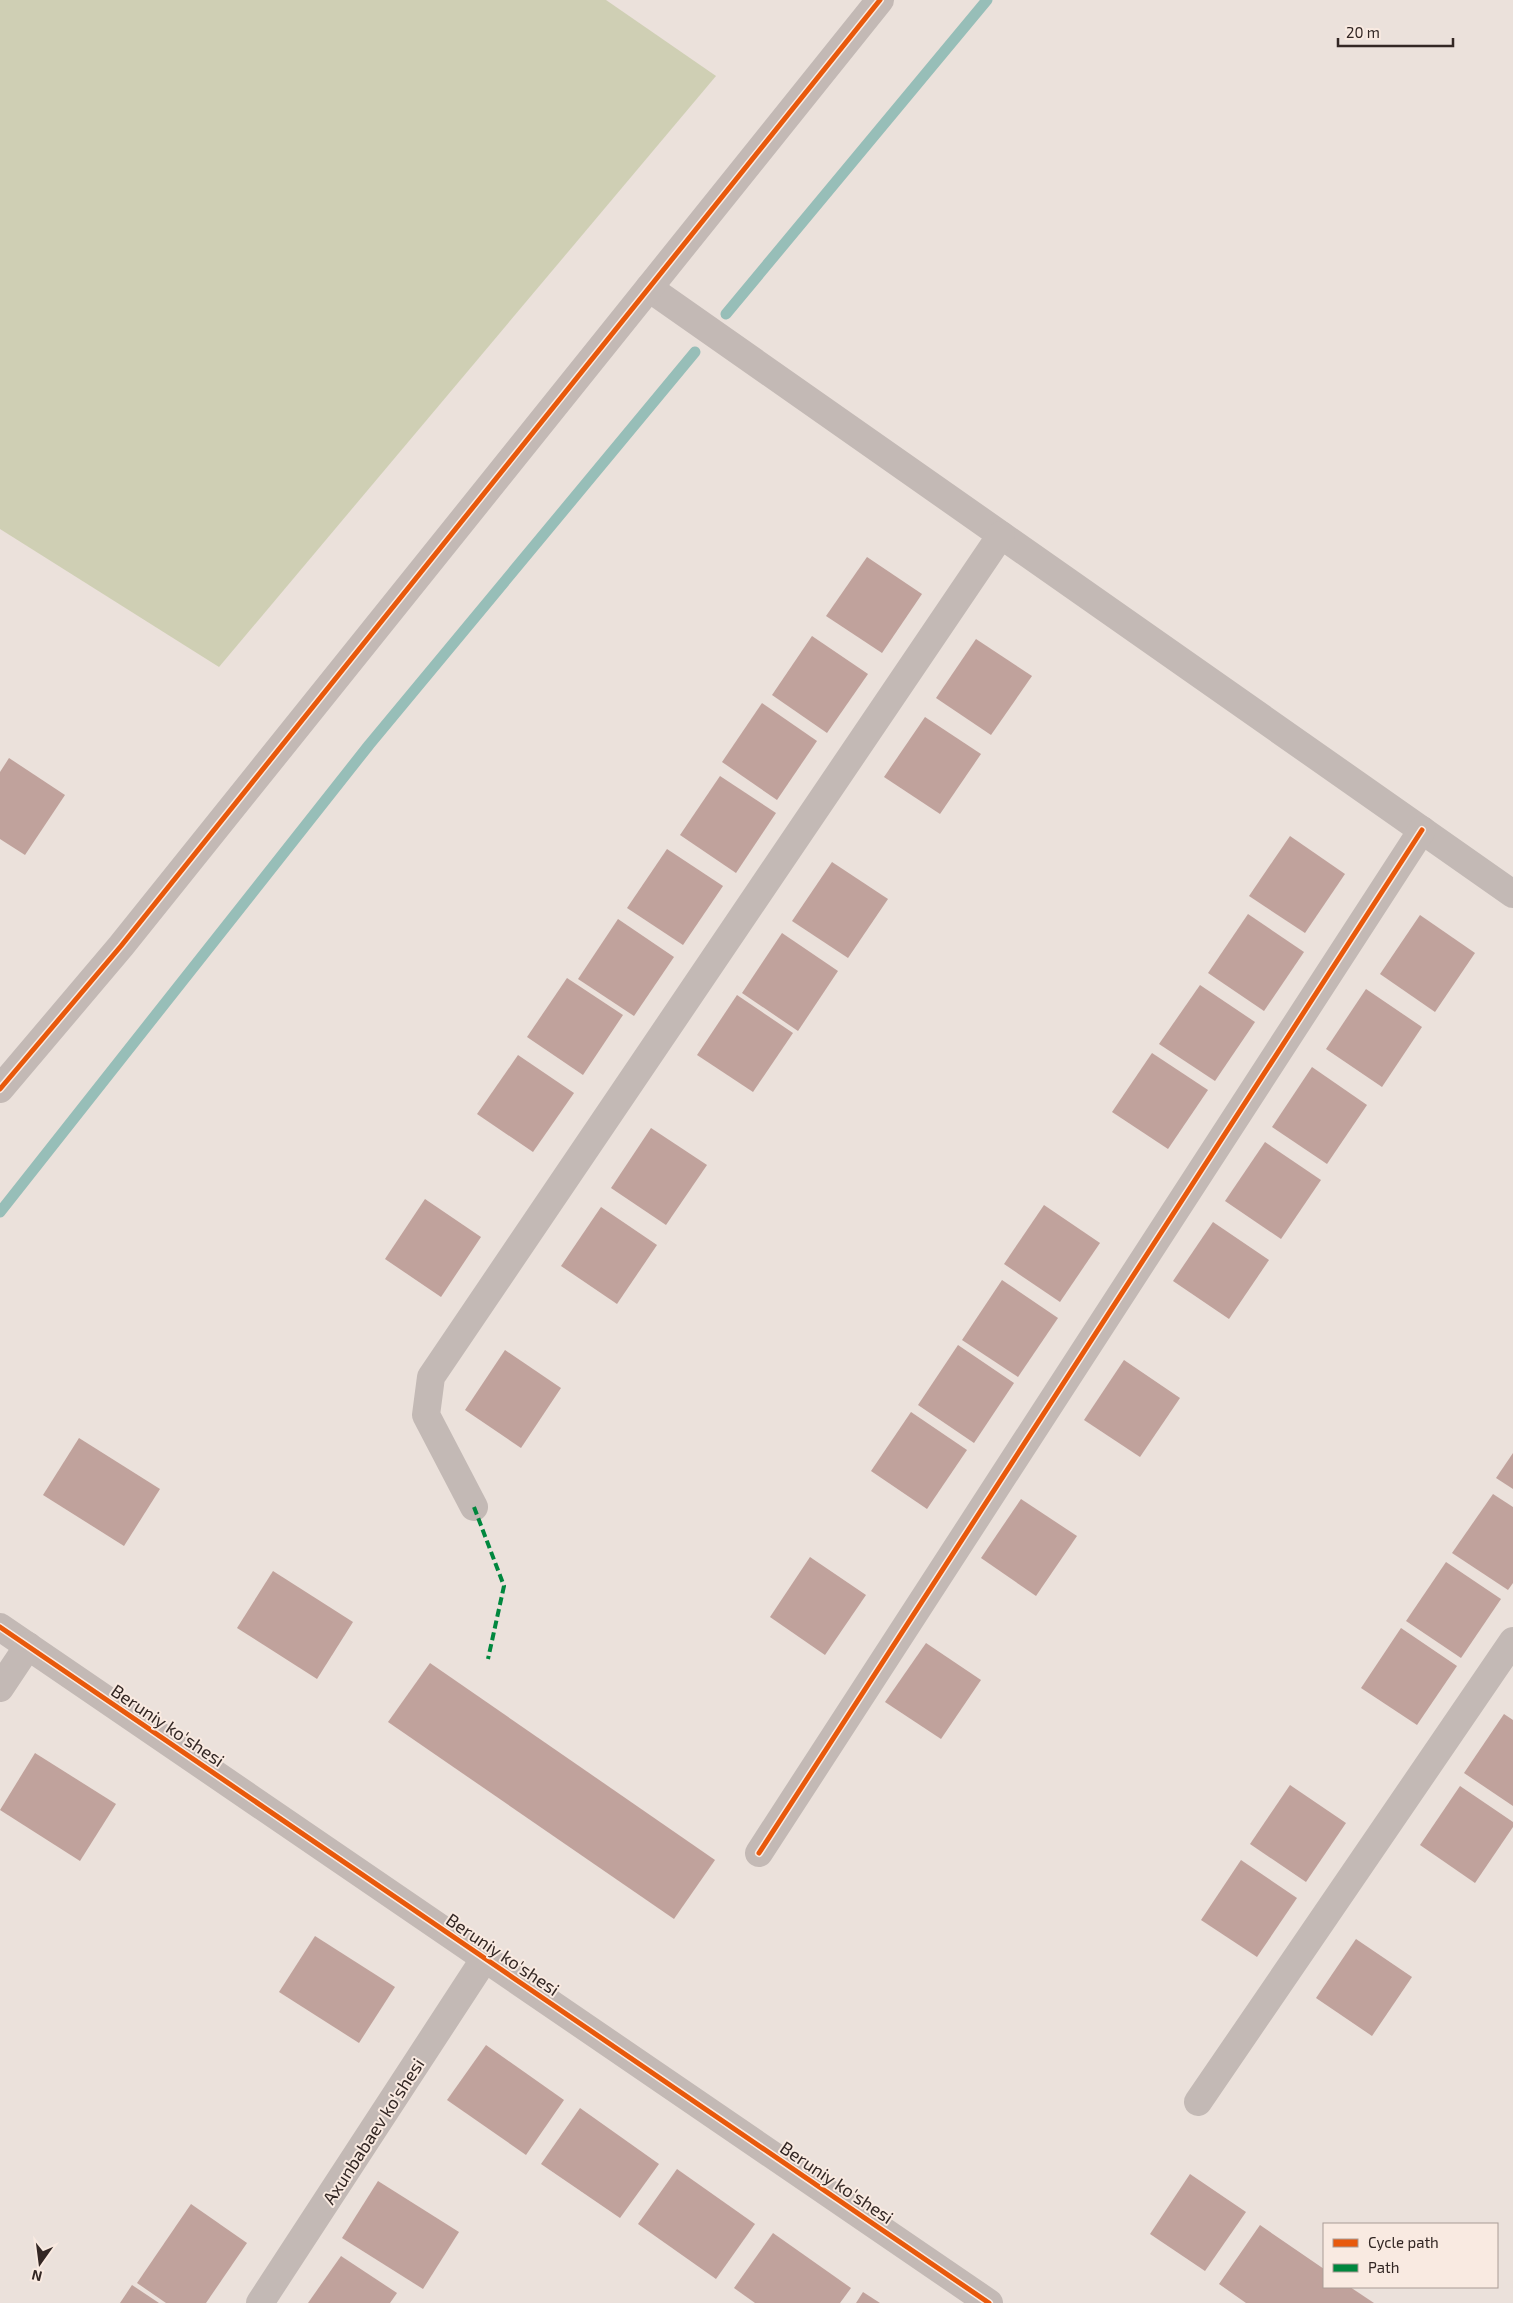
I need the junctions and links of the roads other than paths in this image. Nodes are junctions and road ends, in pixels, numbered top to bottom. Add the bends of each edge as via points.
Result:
1 (880, 0) edge
2 (649, 288) junction
3 (1001, 535) junction
4 (1422, 830) junction
5 (1513, 894) edge
6 (0, 1089) edge
7 (474, 1507) dead end
8 (0, 1627) edge
9 (1513, 1641) edge
10 (28, 1646) junction
11 (0, 1688) edge
12 (759, 1853) dead end
13 (485, 1958) junction
14 (1198, 2102) dead end
15 (260, 2303) edge
16 (990, 2303) edge

1 - 2 street
2 - 3 street
2 - 6 street via 121,946
3 - 4 street
3 - 7 street via 431,1377 426,1416
4 - 5 street
4 - 12 street
8 - 10 street, Beruniy ko'shesi
9 - 14 street
10 - 11 street
10 - 13 street, Beruniy ko'shesi
13 - 15 street, Axunbabaev ko'shesi
13 - 16 street, Beruniy ko'shesi

